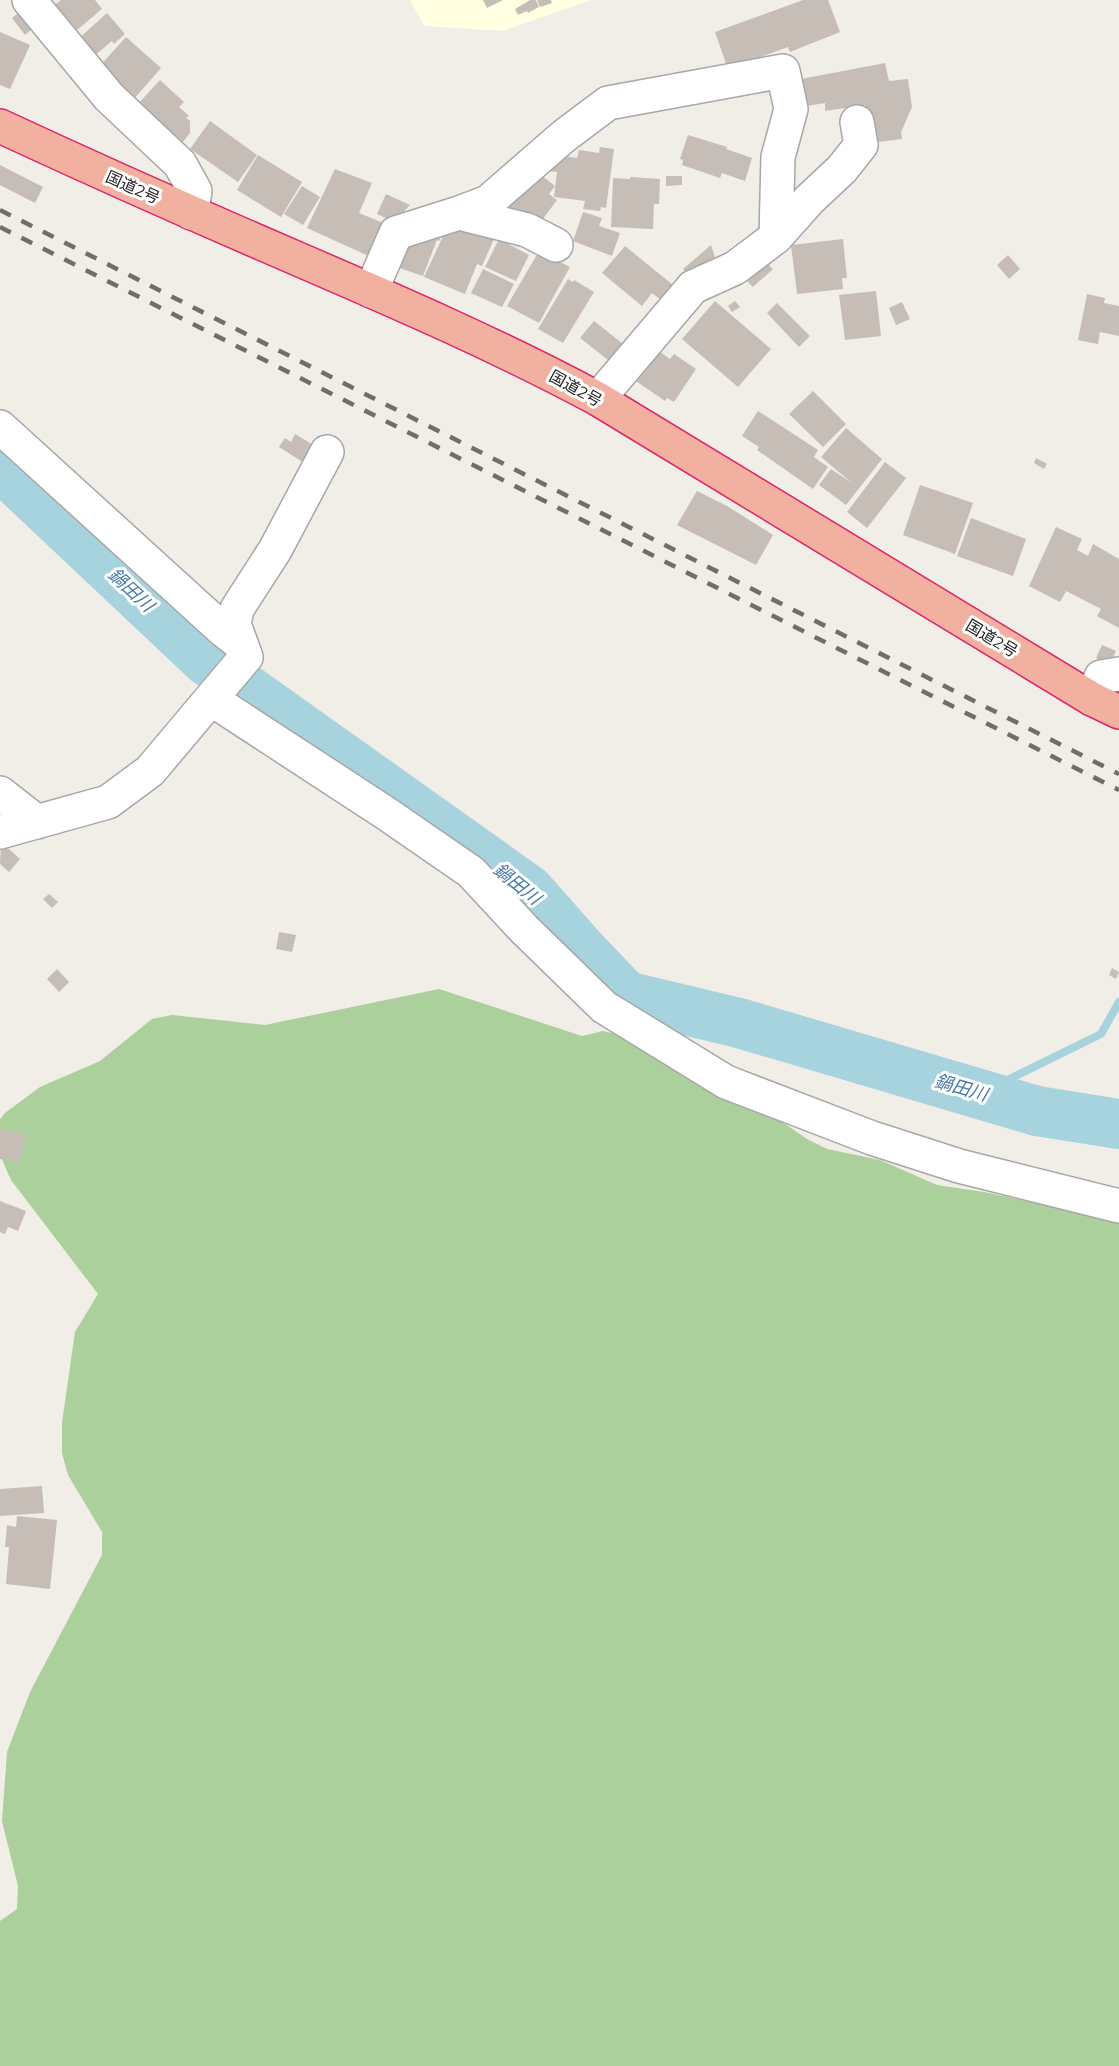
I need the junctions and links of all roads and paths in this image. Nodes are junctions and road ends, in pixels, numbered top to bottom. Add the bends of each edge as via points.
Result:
1 (29, 0) edge
2 (857, 122) dead end
3 (0, 126) edge
4 (191, 213) junction
5 (459, 213) junction
6 (777, 237) junction
7 (556, 245) dead end
8 (371, 291) junction
9 (598, 399) junction
10 (0, 428) edge
11 (327, 452) dead end
12 (244, 650) junction
13 (1119, 674) edge
14 (214, 696) junction
15 (1106, 706) edge
16 (0, 793) edge
17 (37, 822) junction
18 (0, 832) edge
19 (1119, 1206) edge

1 - 4 street via 109,97 180,164 195,191
2 - 6 street via 861,145
3 - 4 highway, 国道2号
4 - 8 highway, 国道2号
5 - 6 street via 488,202 608,103 783,71 791,109 778,157
5 - 7 street via 527,230
5 - 8 street via 396,233
6 - 9 street via 735,268 693,287
8 - 9 highway, 国道2号 via 533,364
9 - 15 highway, 国道2号
10 - 12 street
11 - 12 street via 275,550 237,609 234,624
12 - 14 street
13 - 15 street via 1101,677
14 - 17 street via 150,771 108,802
14 - 19 street via 471,872 604,1007 726,1082 872,1138 959,1166
16 - 17 street
17 - 18 street

